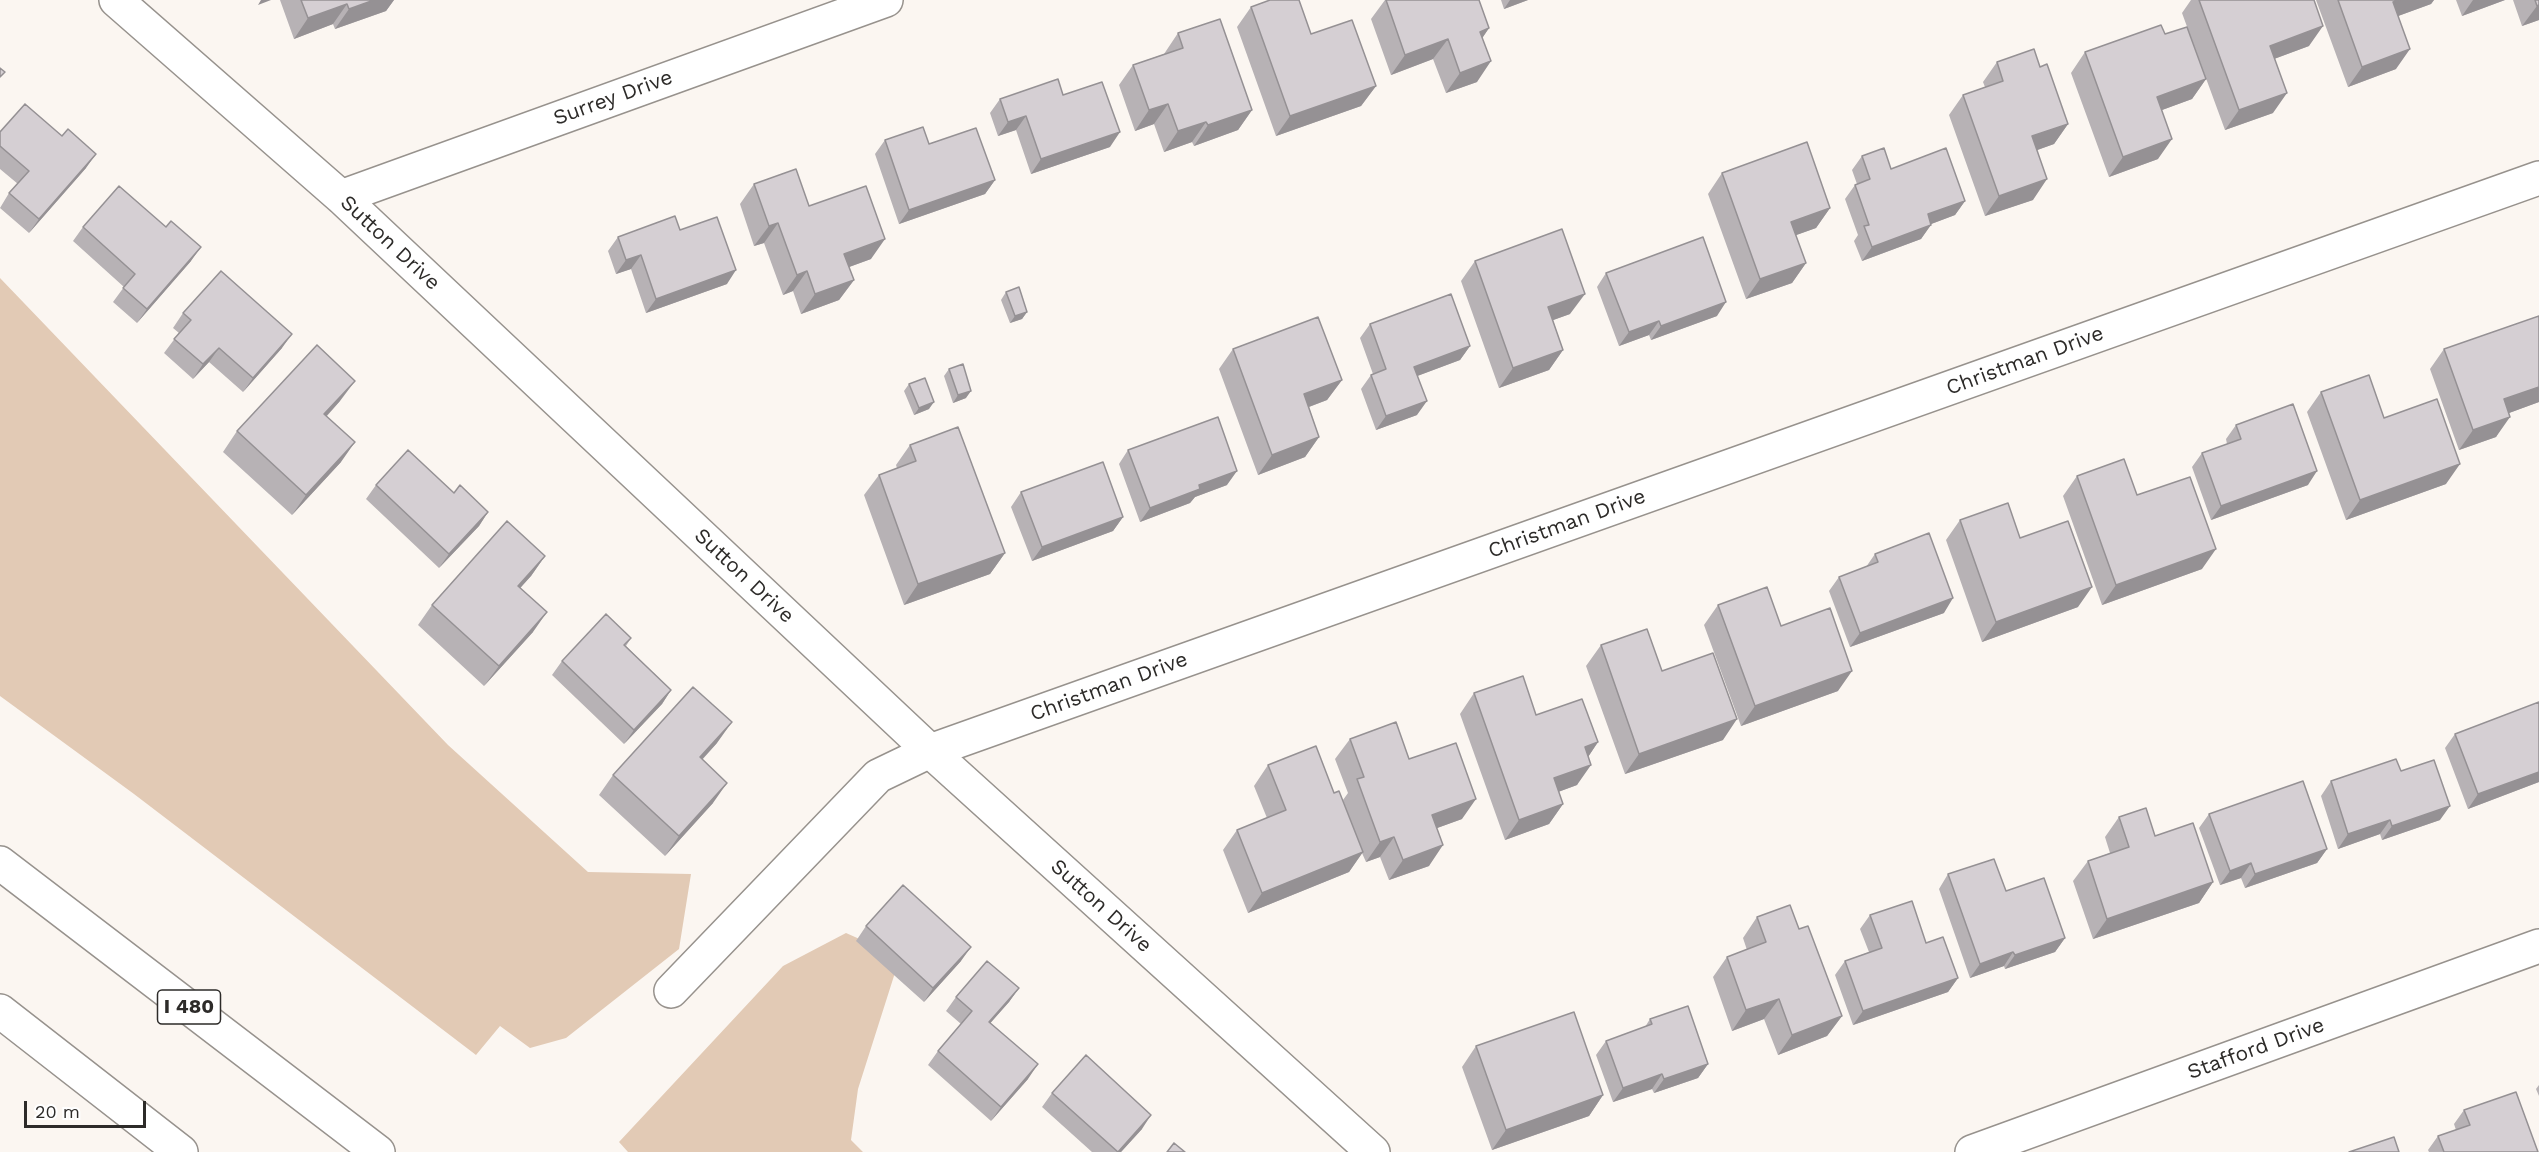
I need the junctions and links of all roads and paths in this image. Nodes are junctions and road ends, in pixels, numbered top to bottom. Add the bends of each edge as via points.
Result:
1 (116, 0) edge
2 (886, 0) edge
3 (2539, 178) edge
4 (340, 196) junction
5 (930, 751) junction
6 (0, 862) edge
7 (2539, 946) edge
8 (671, 991) dead end
9 (0, 1011) edge
10 (123, 1106) junction
11 (165, 1152) edge
12 (181, 1152) edge
13 (378, 1152) edge
14 (1373, 1152) edge
15 (1972, 1152) edge

1 - 4 main road, Sutton Drive
2 - 4 main road, Surrey Drive
3 - 5 main road, Christman Drive
4 - 5 main road, Sutton Drive
5 - 8 main road, Christman Drive via 878,776
5 - 14 main road, Sutton Drive
6 - 13 main road, I 480
7 - 15 main road, Stafford Drive
9 - 10 main road
10 - 11 main road
10 - 12 main road

